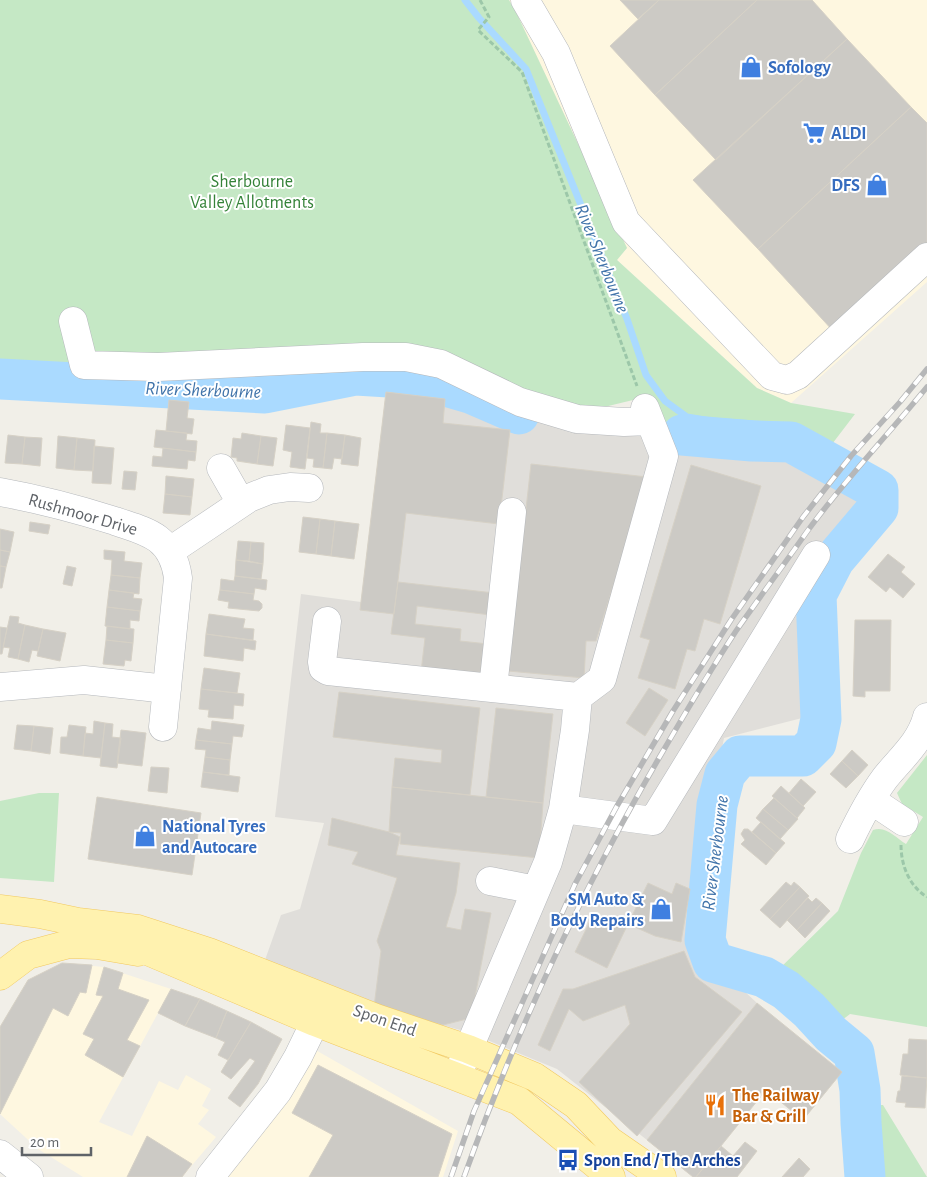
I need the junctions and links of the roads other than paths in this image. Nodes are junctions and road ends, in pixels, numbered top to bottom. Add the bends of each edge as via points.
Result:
1 (525, 0) edge
2 (927, 257) edge
3 (73, 321) dead end
4 (221, 468) dead end
5 (309, 488) dead end
6 (0, 492) edge
7 (242, 503) junction
8 (512, 512) dead end
9 (170, 551) junction
10 (816, 554) dead end
11 (327, 621) dead end
12 (0, 686) edge
13 (493, 688) junction
14 (167, 689) junction
15 (578, 697) junction
16 (927, 717) edge
17 (163, 727) dead end
18 (871, 800) junction
19 (563, 809) junction
20 (904, 822) road end
21 (850, 839) dead end
22 (490, 881) dead end
23 (536, 890) junction
24 (0, 909) edge
25 (78, 922) junction
26 (159, 956) junction
27 (0, 976) edge
28 (315, 1022) junction
29 (468, 1049) junction
30 (457, 1076) junction
31 (0, 1154) edge
32 (29, 1177) edge
33 (210, 1177) edge
34 (611, 1177) edge
35 (662, 1177) edge

1 - 2 street via 556,53 626,222 772,376 787,380 798,375
3 - 15 street via 84,365 158,367 406,357 441,364 520,402 577,419 624,422 647,414 664,456 602,679
4 - 7 street
5 - 7 street via 269,490
6 - 9 street, Rushmoor Drive via 84,511 136,528 156,538
7 - 9 street
8 - 13 street
9 - 14 street via 178,578
10 - 19 street via 653,821
11 - 13 street via 322,662 328,671
12 - 14 street via 84,680
13 - 15 street
14 - 17 street
15 - 19 street
16 - 18 street via 913,746
18 - 20 street
18 - 21 street
19 - 23 street via 548,862
22 - 23 street
23 - 29 street
24 - 25 main road, Spon End
25 - 26 main road, Spon End
25 - 29 main road, Spon End via 138,928 209,952 376,1018
26 - 27 main road, Spon End via 97,945 69,944 28,955
26 - 28 main road, Spon End
28 - 30 main road, Spon End
28 - 33 street via 278,1091
29 - 30 street
29 - 35 main road, Spon End via 535,1077 576,1105 610,1141
30 - 34 main road, Spon End via 519,1101
31 - 32 street

